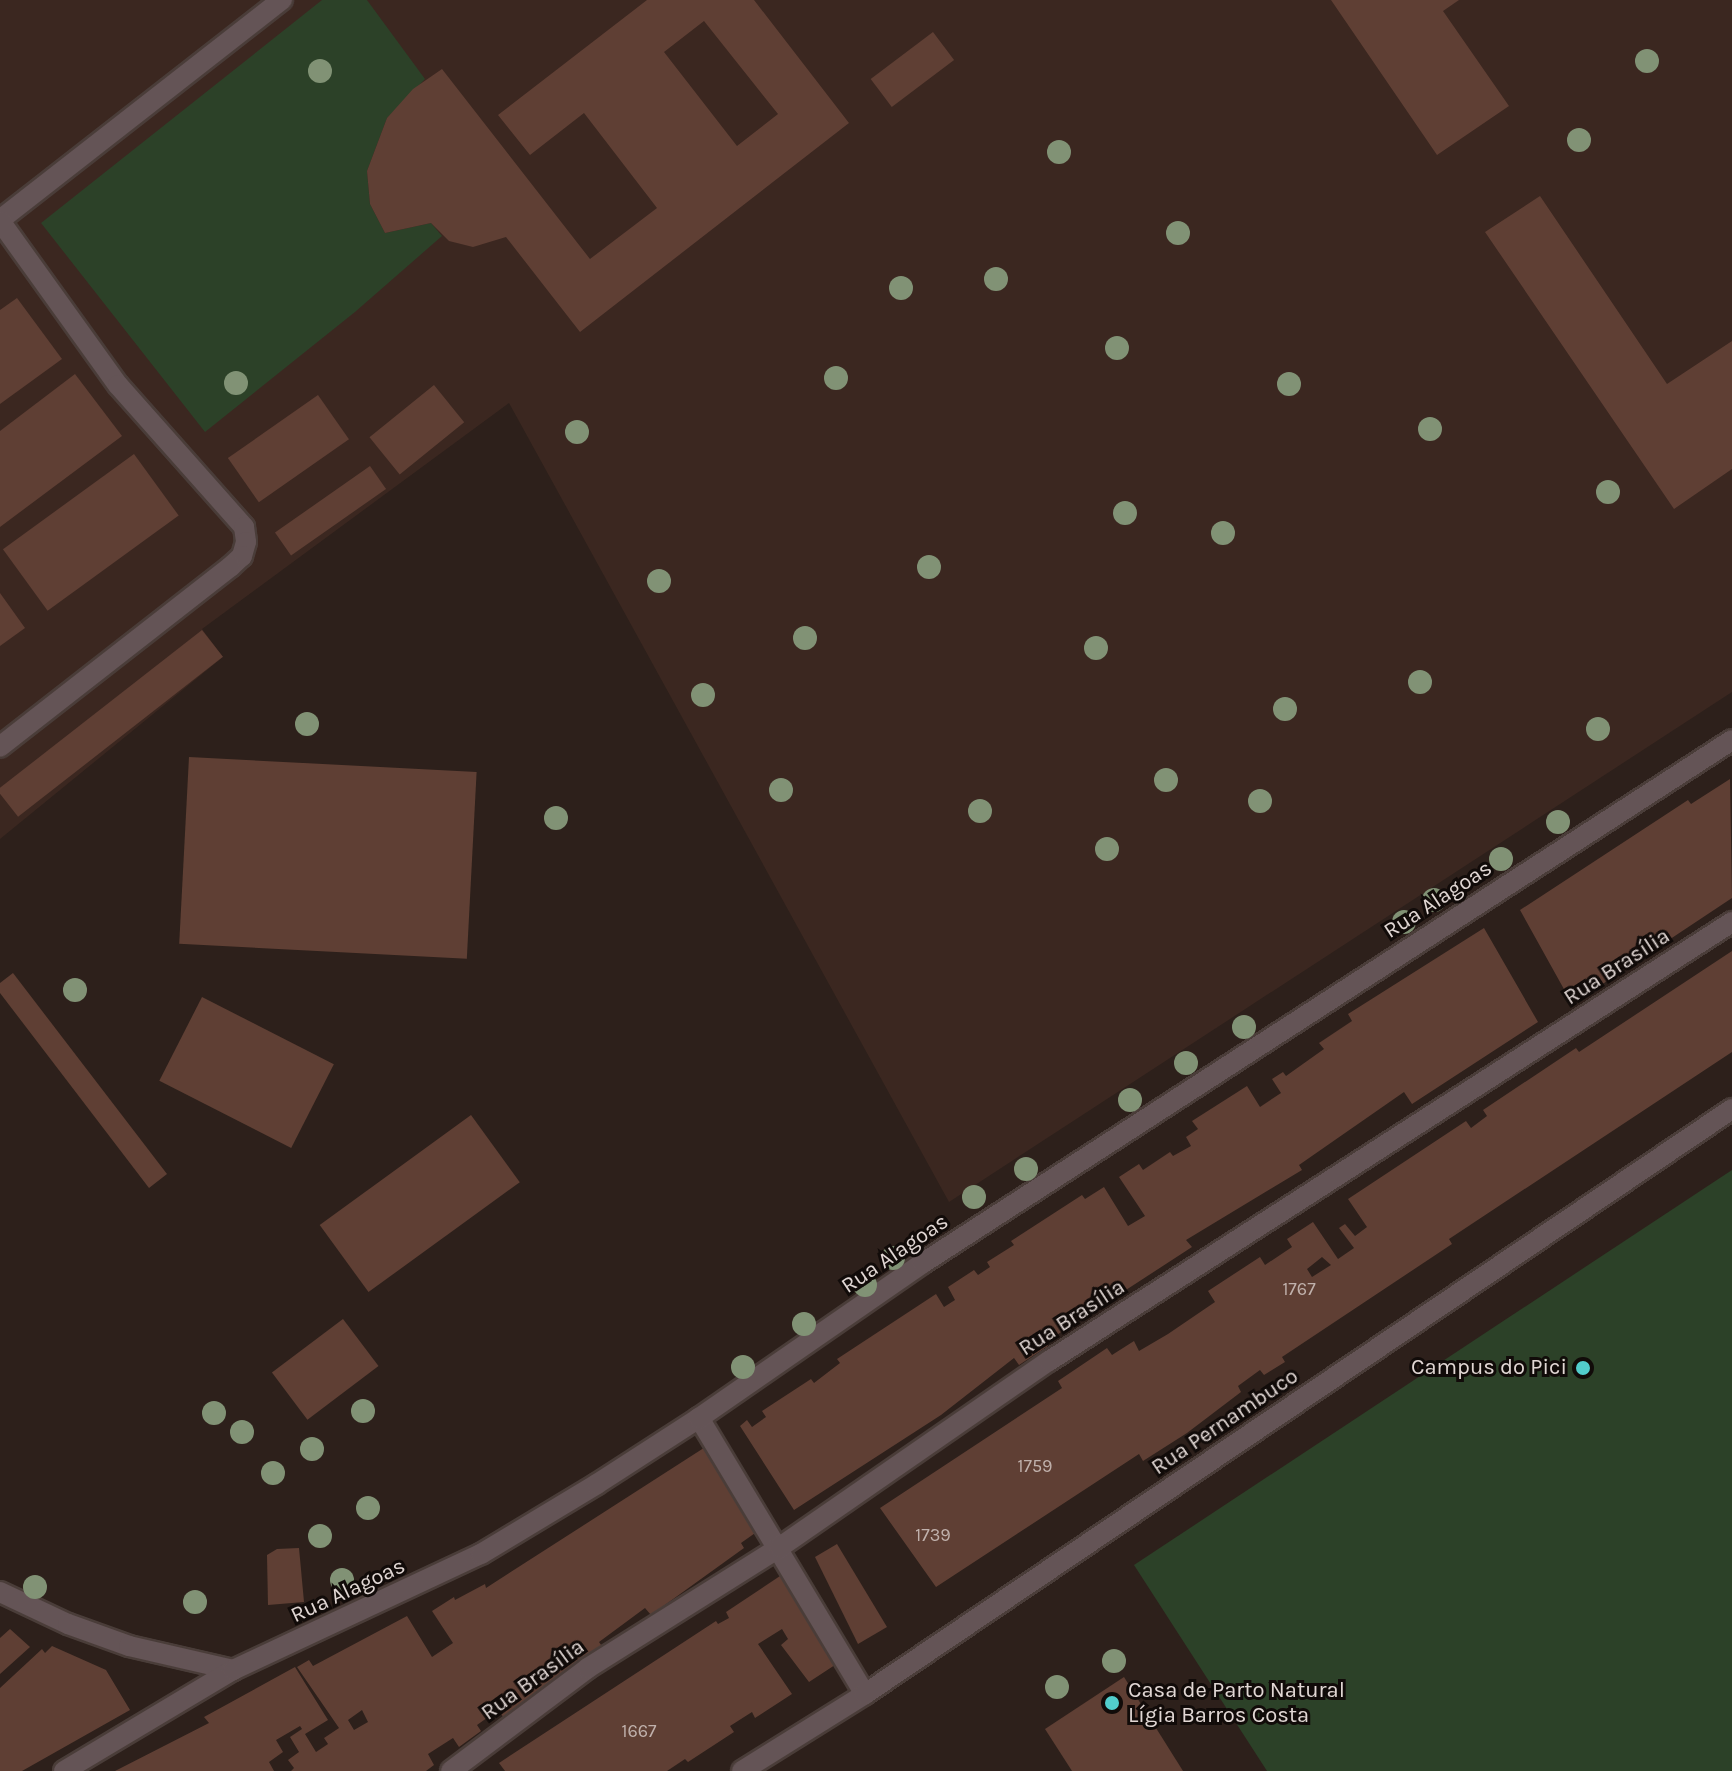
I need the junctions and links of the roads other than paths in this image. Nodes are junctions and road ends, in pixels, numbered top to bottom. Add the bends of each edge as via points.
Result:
1 (282, 0) edge
2 (0, 221) edge
3 (1732, 740) edge
4 (0, 747) edge
5 (1732, 922) edge
6 (1732, 1109) edge
7 (699, 1418) junction
8 (780, 1547) junction
9 (0, 1592) edge
10 (233, 1670) junction
11 (865, 1694) junction
12 (64, 1771) edge
13 (451, 1771) edge
14 (742, 1771) edge

1 - 2 street
2 - 4 street via 118,385 244,527 246,542 242,556 230,567
3 - 7 street, Rua Alagoas via 923,1263
5 - 8 street, Rua Brasília via 1049,1361
6 - 11 street, Rua Pernambuco
7 - 8 street
7 - 10 street, Rua Alagoas via 481,1554
8 - 11 street
8 - 13 street, Rua Brasília via 588,1668
9 - 10 street via 129,1646
10 - 12 street, Rua Alagoas
11 - 14 street, Rua Pernambuco

